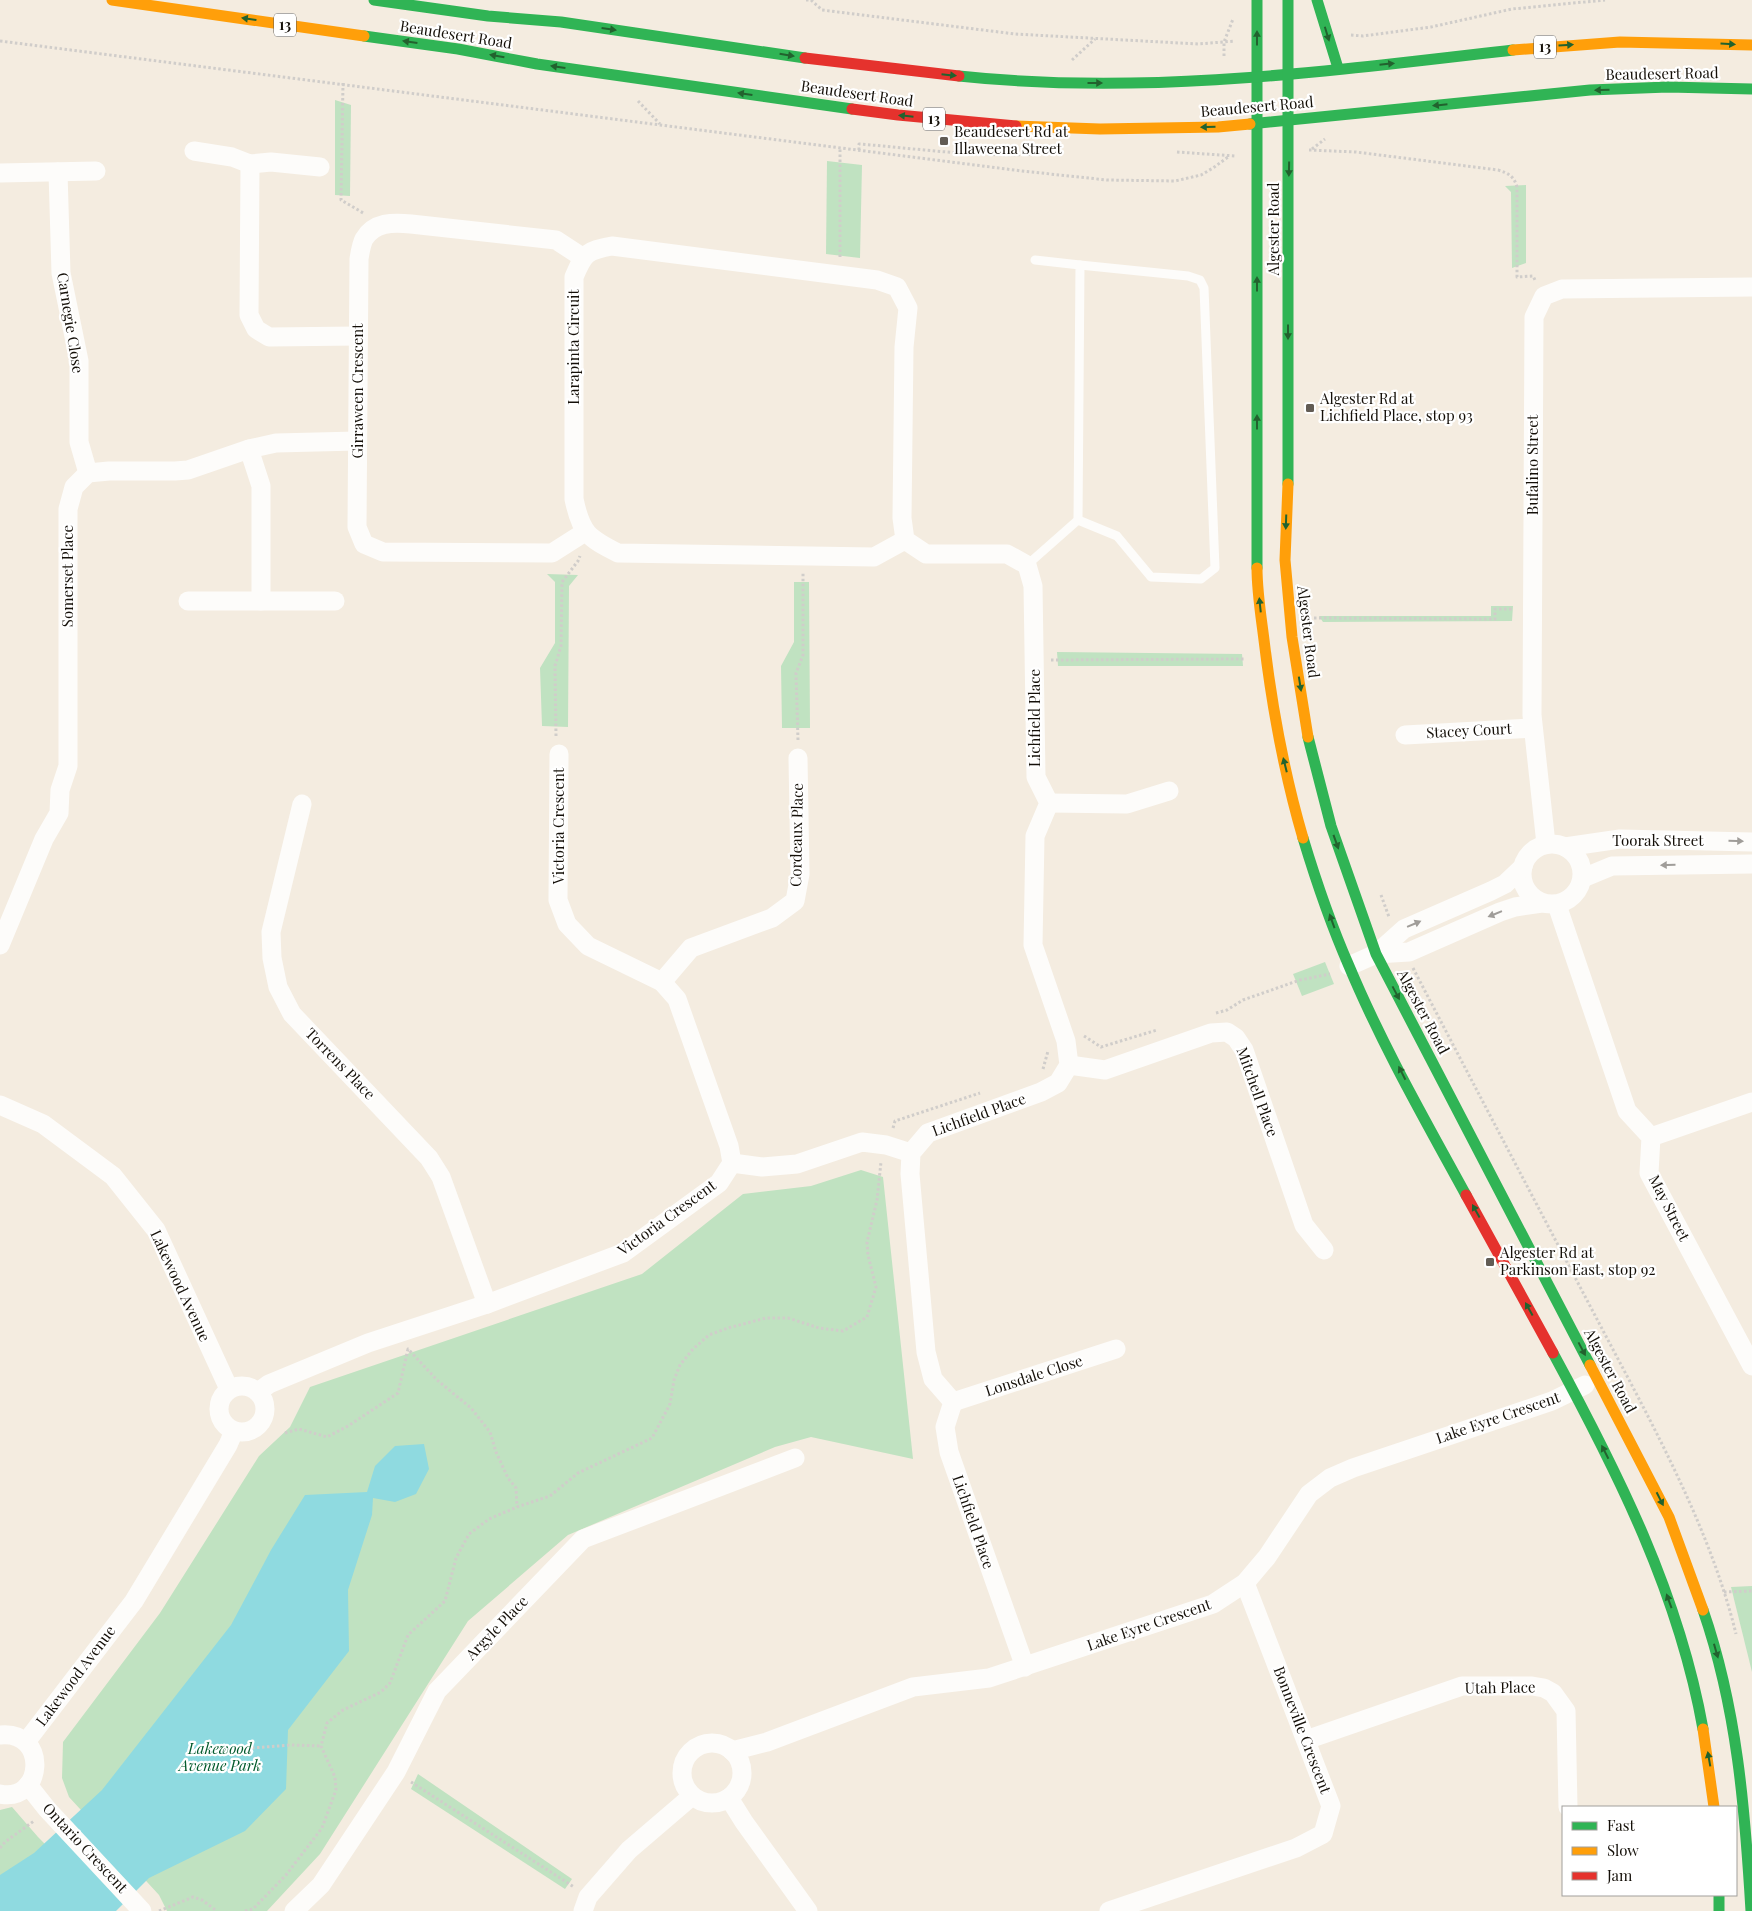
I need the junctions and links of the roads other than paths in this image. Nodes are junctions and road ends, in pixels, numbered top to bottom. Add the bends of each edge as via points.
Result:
1 (112, 0) edge
2 (374, 0) edge
3 (1257, 0) edge
4 (1288, 0) edge
5 (1317, 0) edge
6 (1752, 45) edge
7 (1338, 68) junction
8 (1289, 72) junction
9 (1257, 76) junction
10 (1752, 89) edge
11 (1289, 121) junction
12 (1256, 124) junction
13 (194, 151) dead end
14 (250, 164) junction
15 (320, 167) dead end
16 (96, 171) dead end
17 (58, 172) junction
18 (0, 173) edge
19 (582, 257) junction
20 (1035, 260) dead end
21 (1080, 265) junction
22 (1752, 287) edge
23 (358, 336) junction
24 (357, 441) junction
25 (250, 449) junction
26 (88, 473) junction
27 (1078, 520) junction
28 (580, 535) junction
29 (905, 540) junction
30 (1027, 565) junction
31 (188, 601) dead end
32 (261, 601) junction
33 (334, 601) dead end
34 (1533, 728) junction
35 (1405, 735) dead end
36 (559, 754) road end
37 (798, 758) road end
38 (1169, 791) dead end
39 (302, 804) dead end
40 (1049, 804) junction
41 (1752, 842) edge
42 (1546, 844) junction
43 (1565, 846) junction
44 (1752, 864) edge
45 (1523, 866) junction
46 (1583, 878) junction
47 (1550, 904) junction
48 (1400, 943) junction
49 (0, 945) edge
50 (1376, 954) junction
51 (1341, 969) junction
52 (662, 982) junction
53 (1069, 1065) junction
54 (1752, 1102) edge
55 (0, 1105) edge
56 (1651, 1137) junction
57 (911, 1153) junction
58 (732, 1163) junction
59 (1324, 1250) dead end
60 (487, 1304) junction
61 (1116, 1349) dead end
62 (1752, 1366) edge
63 (1597, 1378) junction
64 (229, 1389) junction
65 (1574, 1391) junction
66 (258, 1392) junction
67 (952, 1402) junction
68 (234, 1431) junction
69 (795, 1458) dead end
70 (1245, 1583) junction
71 (1024, 1667) junction
72 (0, 1735) edge
73 (1306, 1740) junction
74 (26, 1742) junction
75 (732, 1751) junction
76 (28, 1785) junction
77 (0, 1794) edge
78 (692, 1796) junction
79 (729, 1798) junction
80 (1568, 1806) edge
81 (1714, 1806) edge
82 (1719, 1896) edge
83 (586, 1904) edge
84 (140, 1908) edge
85 (294, 1911) edge
86 (808, 1911) edge
87 (1109, 1911) edge
88 (1719, 1911) edge
89 (1751, 1911) edge

12 -> 1 main road, Beaudesert Road / 13 via 1100,129 907,116
2 -> 9 main road, Beaudesert Road / 13 via 488,16 561,22 844,64 977,78 1114,83
9 -> 3 main road, Algester Road
4 - 8 main road, Algester Road
5 -> 7 main road
7 -> 6 main road, Beaudesert Road / 13 via 1620,42
7 - 8 main road, Beaudesert Road / 13
8 - 9 main road, Beaudesert Road / 13
8 - 11 main road, Algester Road
9 - 12 main road, Algester Road
10 -> 11 main road, Beaudesert Road / 13 via 1668,87 1590,90
11 - 12 main road, Beaudesert Road / 13
11 -> 50 main road, Algester Road via 1285,560 1292,637 1308,735 1330,826
51 -> 12 main road, Algester Road via 1282,757 1258,578
13 - 14 street via 232,157
14 - 15 street via 271,162
14 - 23 street via 249,315 256,329 269,336
16 - 17 street
17 - 18 street
17 - 26 street, Carnegie Close via 61,273 79,361 79,442
19 - 23 street, Girraween Crescent via 556,240 393,222 378,226 364,239 359,259
19 - 28 street, Larapinta Circuit via 574,278 574,499
19 - 29 street via 612,246 877,280 896,286 908,308 904,347 902,518
20 - 21 lane
21 - 27 lane
21 - 27 lane via 1188,276 1200,280 1204,288 1215,568 1201,579 1151,577 1117,536
22 - 34 street, Bufalino Street via 1562,289 1544,296 1534,316
23 - 24 street, Girraween Crescent
24 - 25 street via 276,443
24 - 28 street, Girraween Crescent via 357,527 364,544 383,552 552,552
25 - 26 street via 188,470
25 - 32 street via 261,486
26 - 49 street, Somerset Place via 74,487 68,509 68,766 60,790 59,813 44,839
27 - 30 lane
28 - 29 street via 618,553 874,557
29 - 30 street via 926,554 1007,554
30 - 40 street, Lichfield Place via 1033,586 1036,777
31 - 32 street
32 - 33 street
34 - 35 street, Stacey Court
34 - 42 street, Bufalino Street
36 - 52 street, Victoria Crescent via 558,900 567,924 588,946
37 - 52 street, Cordeaux Place via 800,874 795,901 772,918 691,948
38 - 40 street via 1127,804
39 - 60 street, Torrens Place via 272,932 272,958 278,986 292,1014 429,1158 441,1177
40 - 53 street via 1035,836 1033,945 1066,1041
43 -> 41 street, Toorak Street via 1620,839
42 - 43 street
42 - 45 street via 1531,852
43 - 46 street via 1579,860
44 -> 46 street, Toorak Street via 1612,866
45 - 47 street via 1522,876 1527,892
48 -> 45 street via 1404,929 1505,884
46 - 47 street via 1575,896 1566,902
47 -> 48 street via 1515,907 1500,912 1409,952
47 - 56 street via 1627,1111
48 - 50 street
50 - 51 street
50 -> 63 main road, Algester Road
65 -> 51 main road, Algester Road via 1383,1038
52 - 58 street, Victoria Crescent via 677,999 729,1146
53 - 57 street, Lichfield Place via 1058,1083 928,1133
53 - 59 street, Mitchell Place via 1105,1070 1211,1033 1227,1032 1232,1035 1244,1050 1304,1225
54 - 56 street
55 - 64 street, Lakewood Avenue via 43,1124 113,1176 156,1230
56 - 62 street, May Street via 1649,1172
57 - 58 street via 862,1142 797,1164 762,1167
57 - 67 street via 910,1174 926,1352 932,1379
58 - 60 street, Victoria Crescent via 719,1183 623,1253
60 - 66 street, Victoria Crescent via 368,1343
61 - 67 street, Lonsdale Close
63 - 65 street, Lake Eyre Crescent
63 -> 89 main road, Algester Road via 1669,1517 1704,1607 1732,1718
64 - 66 street via 244,1385
64 - 68 street via 218,1408 222,1422
65 - 70 street, Lake Eyre Crescent via 1330,1478 1309,1494 1267,1557
81 -> 65 main road, Algester Road via 1699,1707 1680,1631 1626,1493
66 - 68 street via 265,1406 262,1422 250,1431
67 - 71 street, Lichfield Place via 945,1427 949,1452
68 - 74 street, Lakewood Avenue via 134,1601
69 - 85 street, Argyle Place via 583,1539 437,1691 396,1772 320,1885
70 - 71 street, Lake Eyre Crescent via 1213,1604
70 - 73 street, Bonneville Crescent
71 - 75 street, Lake Eyre Crescent via 989,1678 913,1688 767,1742
72 - 74 street via 17,1736
73 - 80 street, Utah Place via 1462,1686 1544,1688 1553,1693 1566,1711
73 - 87 street, Bonneville Crescent via 1331,1806 1323,1834 1296,1848
74 - 76 street via 36,1763
75 - 78 street via 714,1744 694,1749 683,1766 682,1776
75 - 79 street via 742,1770 742,1778
76 - 77 street via 13,1794
76 - 84 street, Ontario Crescent
78 - 79 street via 710,1803
78 - 83 street via 629,1850
79 - 86 street
82 - 88 main road

